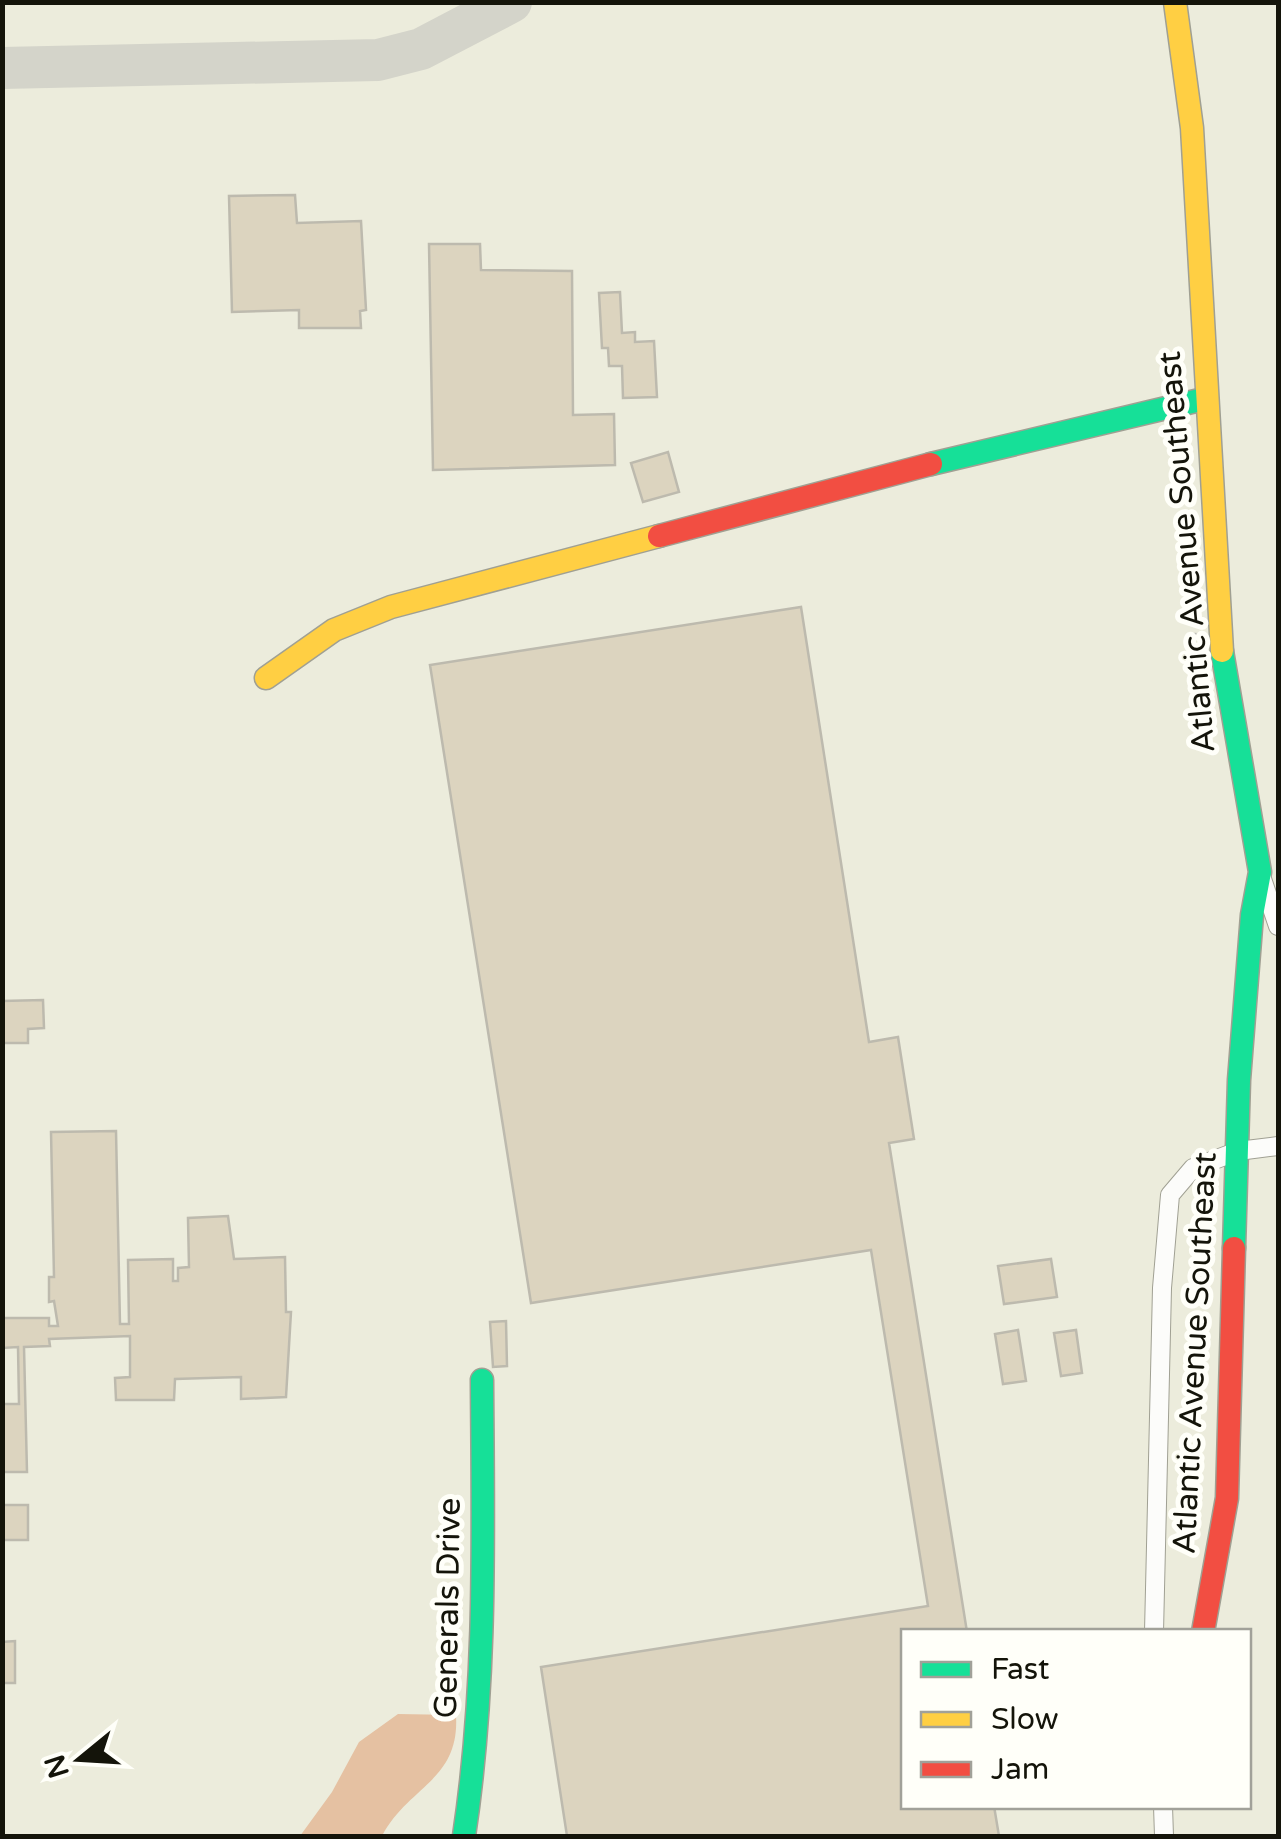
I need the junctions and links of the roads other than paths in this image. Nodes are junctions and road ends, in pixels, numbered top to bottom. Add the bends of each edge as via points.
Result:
1 (1175, 2) edge
2 (1204, 399) junction
3 (266, 678) dead end
4 (1260, 872) junction
5 (1278, 926) edge
6 (1278, 1146) edge
7 (1238, 1151) junction
8 (482, 1380) dead end
9 (1154, 1629) edge
10 (1204, 1629) edge
11 (1163, 1809) edge
12 (464, 1836) edge
13 (1164, 1836) edge

1 - 2 street, Atlantic Avenue Southeast via 1192,128
2 - 3 street via 941,461 391,607 334,630
2 - 4 street, Atlantic Avenue Southeast via 1222,655
4 - 5 street
4 - 7 street, Atlantic Avenue Southeast via 1243,1008
6 - 7 street
7 - 9 street via 1193,1168 1170,1195 1165,1215
7 - 10 street, Atlantic Avenue Southeast via 1227,1498
8 - 12 street, Generals Drive via 484,1633 472,1808
11 - 13 street

